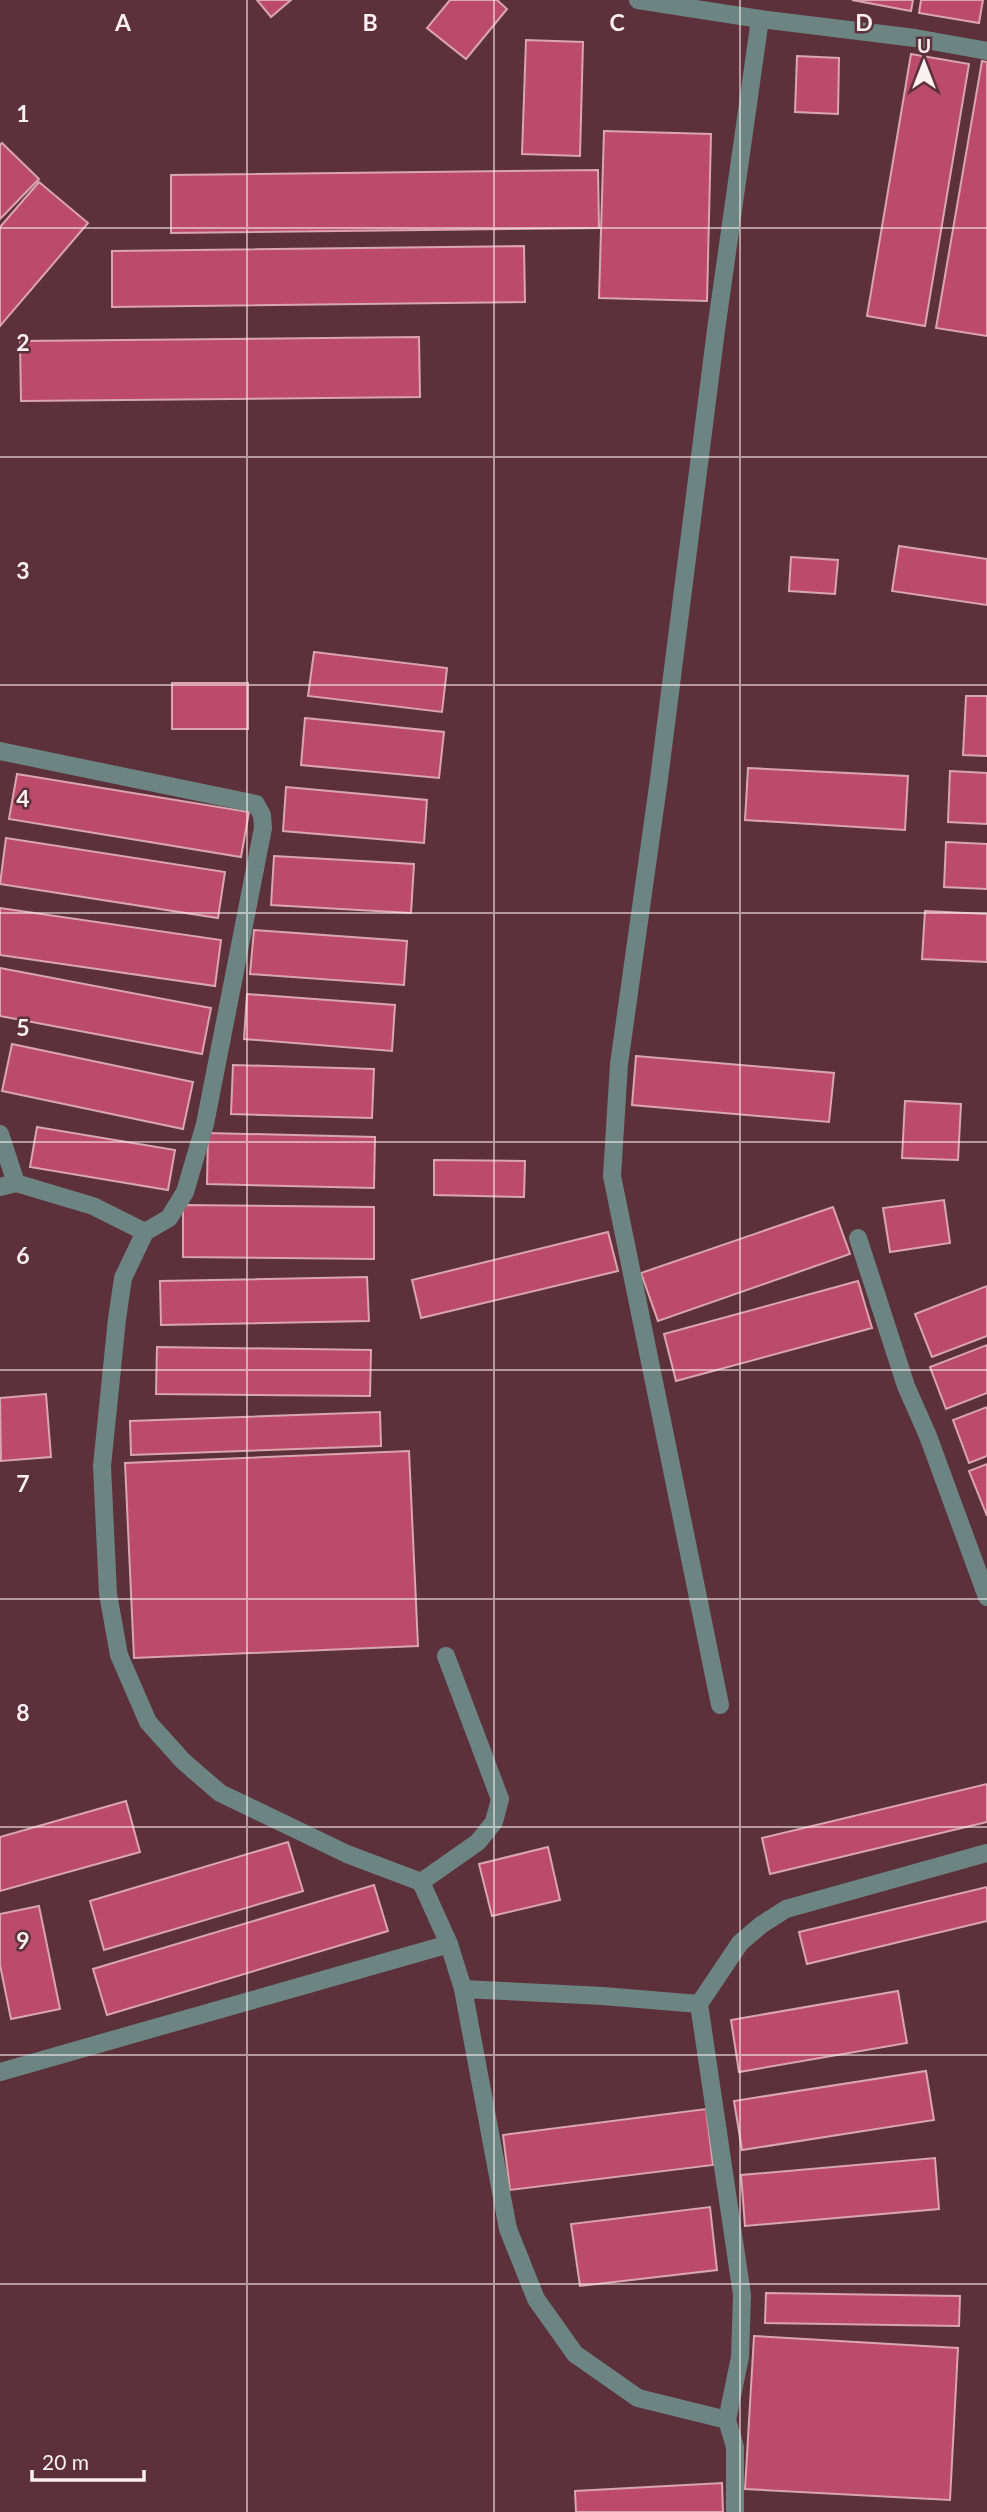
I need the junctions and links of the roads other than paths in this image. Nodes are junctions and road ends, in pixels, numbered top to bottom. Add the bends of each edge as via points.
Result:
1 (638, 0) edge
2 (760, 19) junction
3 (987, 51) edge
4 (0, 751) edge
5 (0, 1134) edge
6 (8, 1185) edge
7 (145, 1232) junction
8 (858, 1238) dead end
9 (987, 1597) edge
10 (446, 1656) dead end
11 (720, 1705) dead end
12 (987, 1853) edge
13 (421, 1881) junction
14 (449, 1944) junction
15 (463, 1989) junction
16 (699, 2004) junction
17 (0, 2072) edge
18 (727, 2420) junction
19 (734, 2512) edge

1 - 2 lane
2 - 3 lane
2 - 11 lane via 619,1064 612,1176
4 - 7 lane via 256,804 262,815 205,1124 185,1192 169,1217
5 - 6 lane
6 - 7 lane via 93,1206
7 - 13 lane via 123,1278 102,1466 108,1594 119,1655 148,1722 220,1793 347,1854
8 - 9 lane via 906,1386
10 - 13 lane via 500,1799 494,1822 478,1842
12 - 16 lane via 786,1909 740,1943
13 - 14 lane
14 - 15 lane
14 - 17 lane
15 - 16 lane
15 - 18 lane via 508,2229 537,2298 575,2354 638,2398
16 - 18 lane via 742,2295 740,2357
18 - 19 lane via 735,2447

